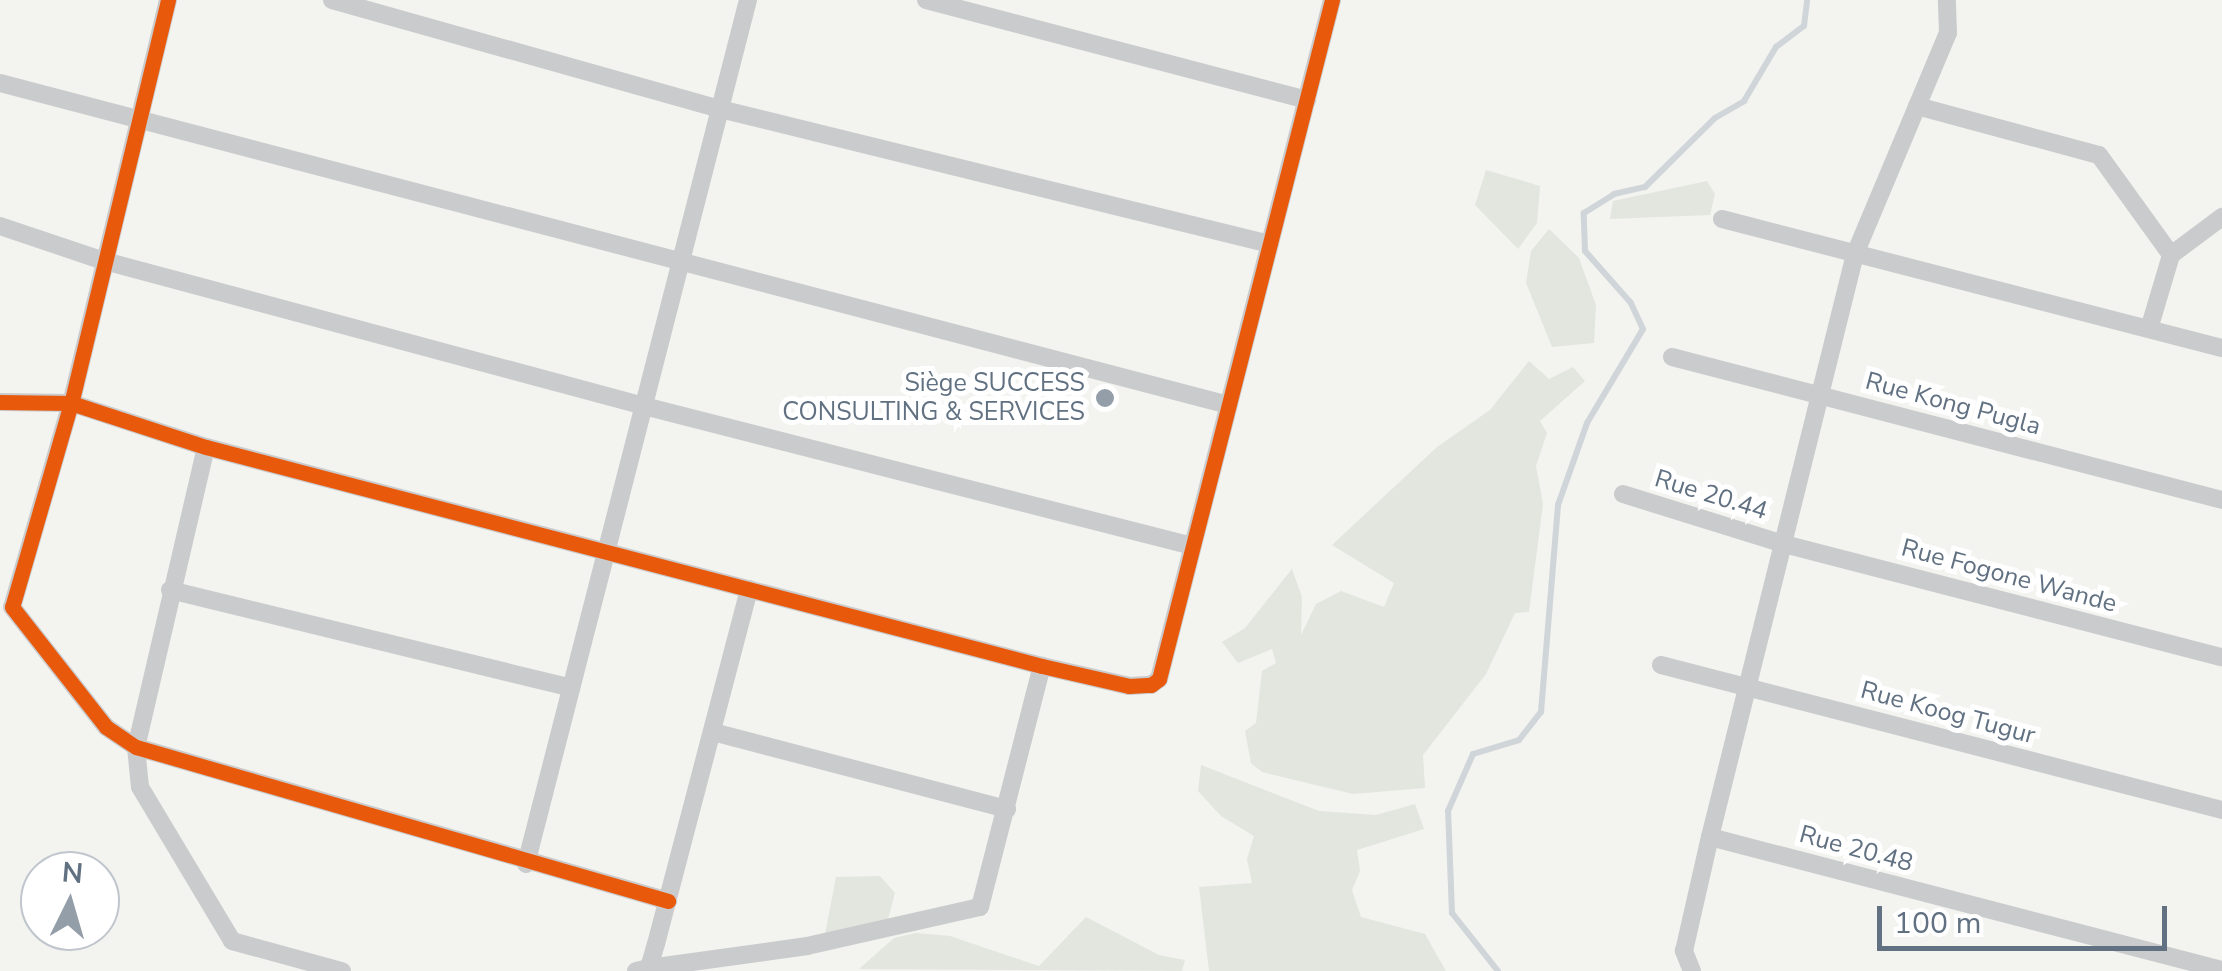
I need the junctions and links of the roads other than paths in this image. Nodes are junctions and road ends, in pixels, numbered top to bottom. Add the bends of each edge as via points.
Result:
1 (168, 0) edge
2 (332, 0) edge
3 (748, 0) edge
4 (926, 0) edge
5 (1332, 0) edge
6 (1947, 0) edge
7 (0, 82) edge
8 (1307, 100) junction
9 (1917, 106) junction
10 (724, 110) junction
11 (138, 115) junction
12 (2222, 217) edge
13 (1722, 220) dead end
14 (0, 226) edge
15 (1270, 244) junction
16 (1855, 254) junction
17 (2171, 254) junction
18 (100, 260) junction
19 (681, 262) junction
20 (2149, 329) junction
21 (2222, 348) edge
22 (1672, 357) dead end
23 (1820, 395) junction
24 (0, 402) edge
25 (71, 402) junction
26 (644, 406) junction
27 (1228, 406) junction
28 (206, 447) junction
29 (1623, 494) dead end
30 (2222, 500) edge
31 (1784, 544) junction
32 (1192, 546) junction
33 (605, 552) junction
34 (749, 589) junction
35 (170, 590) junction
36 (2222, 657) edge
37 (1661, 664) dead end
38 (1042, 666) junction
39 (1749, 687) junction
40 (570, 688) junction
41 (712, 732) junction
42 (136, 747) junction
43 (1008, 809) junction
44 (2222, 810) edge
45 (1710, 836) junction
46 (526, 864) junction
47 (668, 901) junction
48 (642, 969) edge
49 (2222, 970) edge
50 (342, 971) edge
51 (1692, 971) edge

1 - 11 street
2 - 10 street
3 - 10 street
4 - 8 street
5 - 8 street
6 - 9 street via 1948,32
7 - 11 street
8 - 15 street
9 - 16 street
9 - 17 street via 2099,156
10 - 15 street
10 - 19 street
11 - 18 street
11 - 19 street
12 - 17 street
13 - 16 street
14 - 18 street
15 - 27 street
16 - 20 street
16 - 23 street
17 - 20 street
18 - 25 street
18 - 26 street
19 - 26 street
19 - 27 street
20 - 21 street
22 - 23 street, Rue Kong Pugla
23 - 30 street, Rue Kong Pugla
23 - 31 street
24 - 25 street
25 - 28 street
25 - 42 street via 11,602 106,727
26 - 32 street
26 - 33 street
27 - 32 street
28 - 33 street
28 - 35 street
29 - 31 street, Rue 20.44
31 - 36 street, Rue Fogone Wande
31 - 39 street
32 - 38 street via 1159,679 1152,685
33 - 34 street
33 - 40 street
34 - 38 street
34 - 41 street
35 - 40 street
35 - 42 street
37 - 39 street, Rue Koog Tugur
38 - 43 street
39 - 44 street, Rue Koog Tugur
39 - 45 street
40 - 46 street
41 - 43 street
41 - 47 street
42 - 46 street
42 - 50 street via 140,787 232,941
43 - 48 street via 985,900 972,914
45 - 49 street, Rue 20.48
45 - 51 street via 1684,951
46 - 47 street
47 - 48 street

